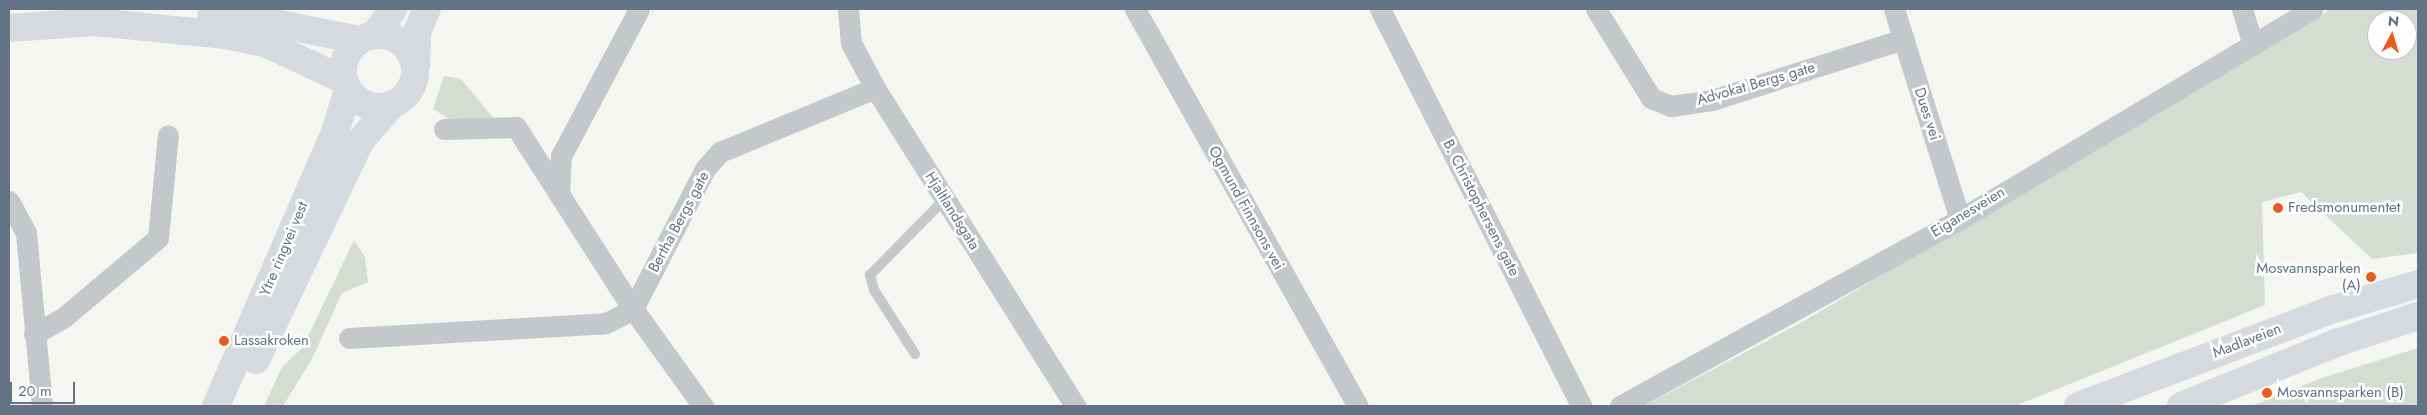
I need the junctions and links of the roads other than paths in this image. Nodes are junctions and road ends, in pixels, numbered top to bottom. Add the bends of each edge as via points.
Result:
1 (393, 9) edge
2 (427, 9) edge
3 (640, 9) edge
4 (848, 9) edge
5 (1135, 9) edge
6 (1380, 9) edge
7 (1596, 9) edge
8 (1894, 9) edge
9 (2242, 9) edge
10 (2312, 9) edge
11 (98, 18) edge
12 (9, 28) edge
13 (367, 37) junction
14 (1903, 39) junction
15 (2253, 44) junction
16 (416, 66) junction
17 (346, 85) junction
18 (875, 88) junction
19 (391, 106) junction
20 (444, 129) dead end
21 (168, 135) dead end
22 (560, 194) junction
23 (945, 200) junction
24 (9, 201) edge
25 (1960, 219) junction
26 (2418, 284) edge
27 (633, 309) junction
28 (2418, 316) edge
29 (34, 334) junction
30 (349, 338) dead end
31 (915, 354) dead end
32 (42, 406) edge
33 (216, 406) edge
34 (234, 406) edge
35 (703, 406) edge
36 (1075, 406) edge
37 (1358, 406) edge
38 (1581, 406) edge
39 (1620, 406) edge
40 (2078, 406) edge
41 (2181, 406) edge

1 - 13 main road
2 - 16 main road via 417,32
3 - 22 street via 561,156
4 - 18 street, Hjaltlandsgata via 851,44
5 - 37 street, Ogmund Finnsons vei
6 - 38 street, B. Christophersens gate
7 - 14 street, Advokat Bergs gate via 1651,98 1671,106 1712,100
8 - 14 street, Dues vei
9 - 15 street
10 - 15 street, Eiganesveien
11 - 12 main road
11 - 13 main road via 222,17
11 - 17 main road via 265,43 311,61
13 - 16 main road via 401,40
13 - 17 main road via 344,60
14 - 25 street, Dues vei
15 - 25 street, Eiganesveien
16 - 19 main road via 411,90
17 - 19 main road via 372,107
17 - 33 main road, Ytre ringvei vest via 335,132
18 - 23 street, Hjaltlandsgata
18 - 27 street, Bertha Bergs gate via 720,152 705,169
19 - 34 main road, Ytre ringvei vest via 361,140
20 - 22 street via 516,127
21 - 29 street via 158,238 63,318
22 - 27 street
23 - 31 lane via 870,275 874,290
23 - 36 street, Hjaltlandsgata
24 - 29 street via 26,233
25 - 39 street, Eiganesveien
26 - 40 main road, Madlaveien via 2334,309
27 - 30 street via 606,323
27 - 35 street
28 - 41 main road via 2339,342
29 - 32 street

